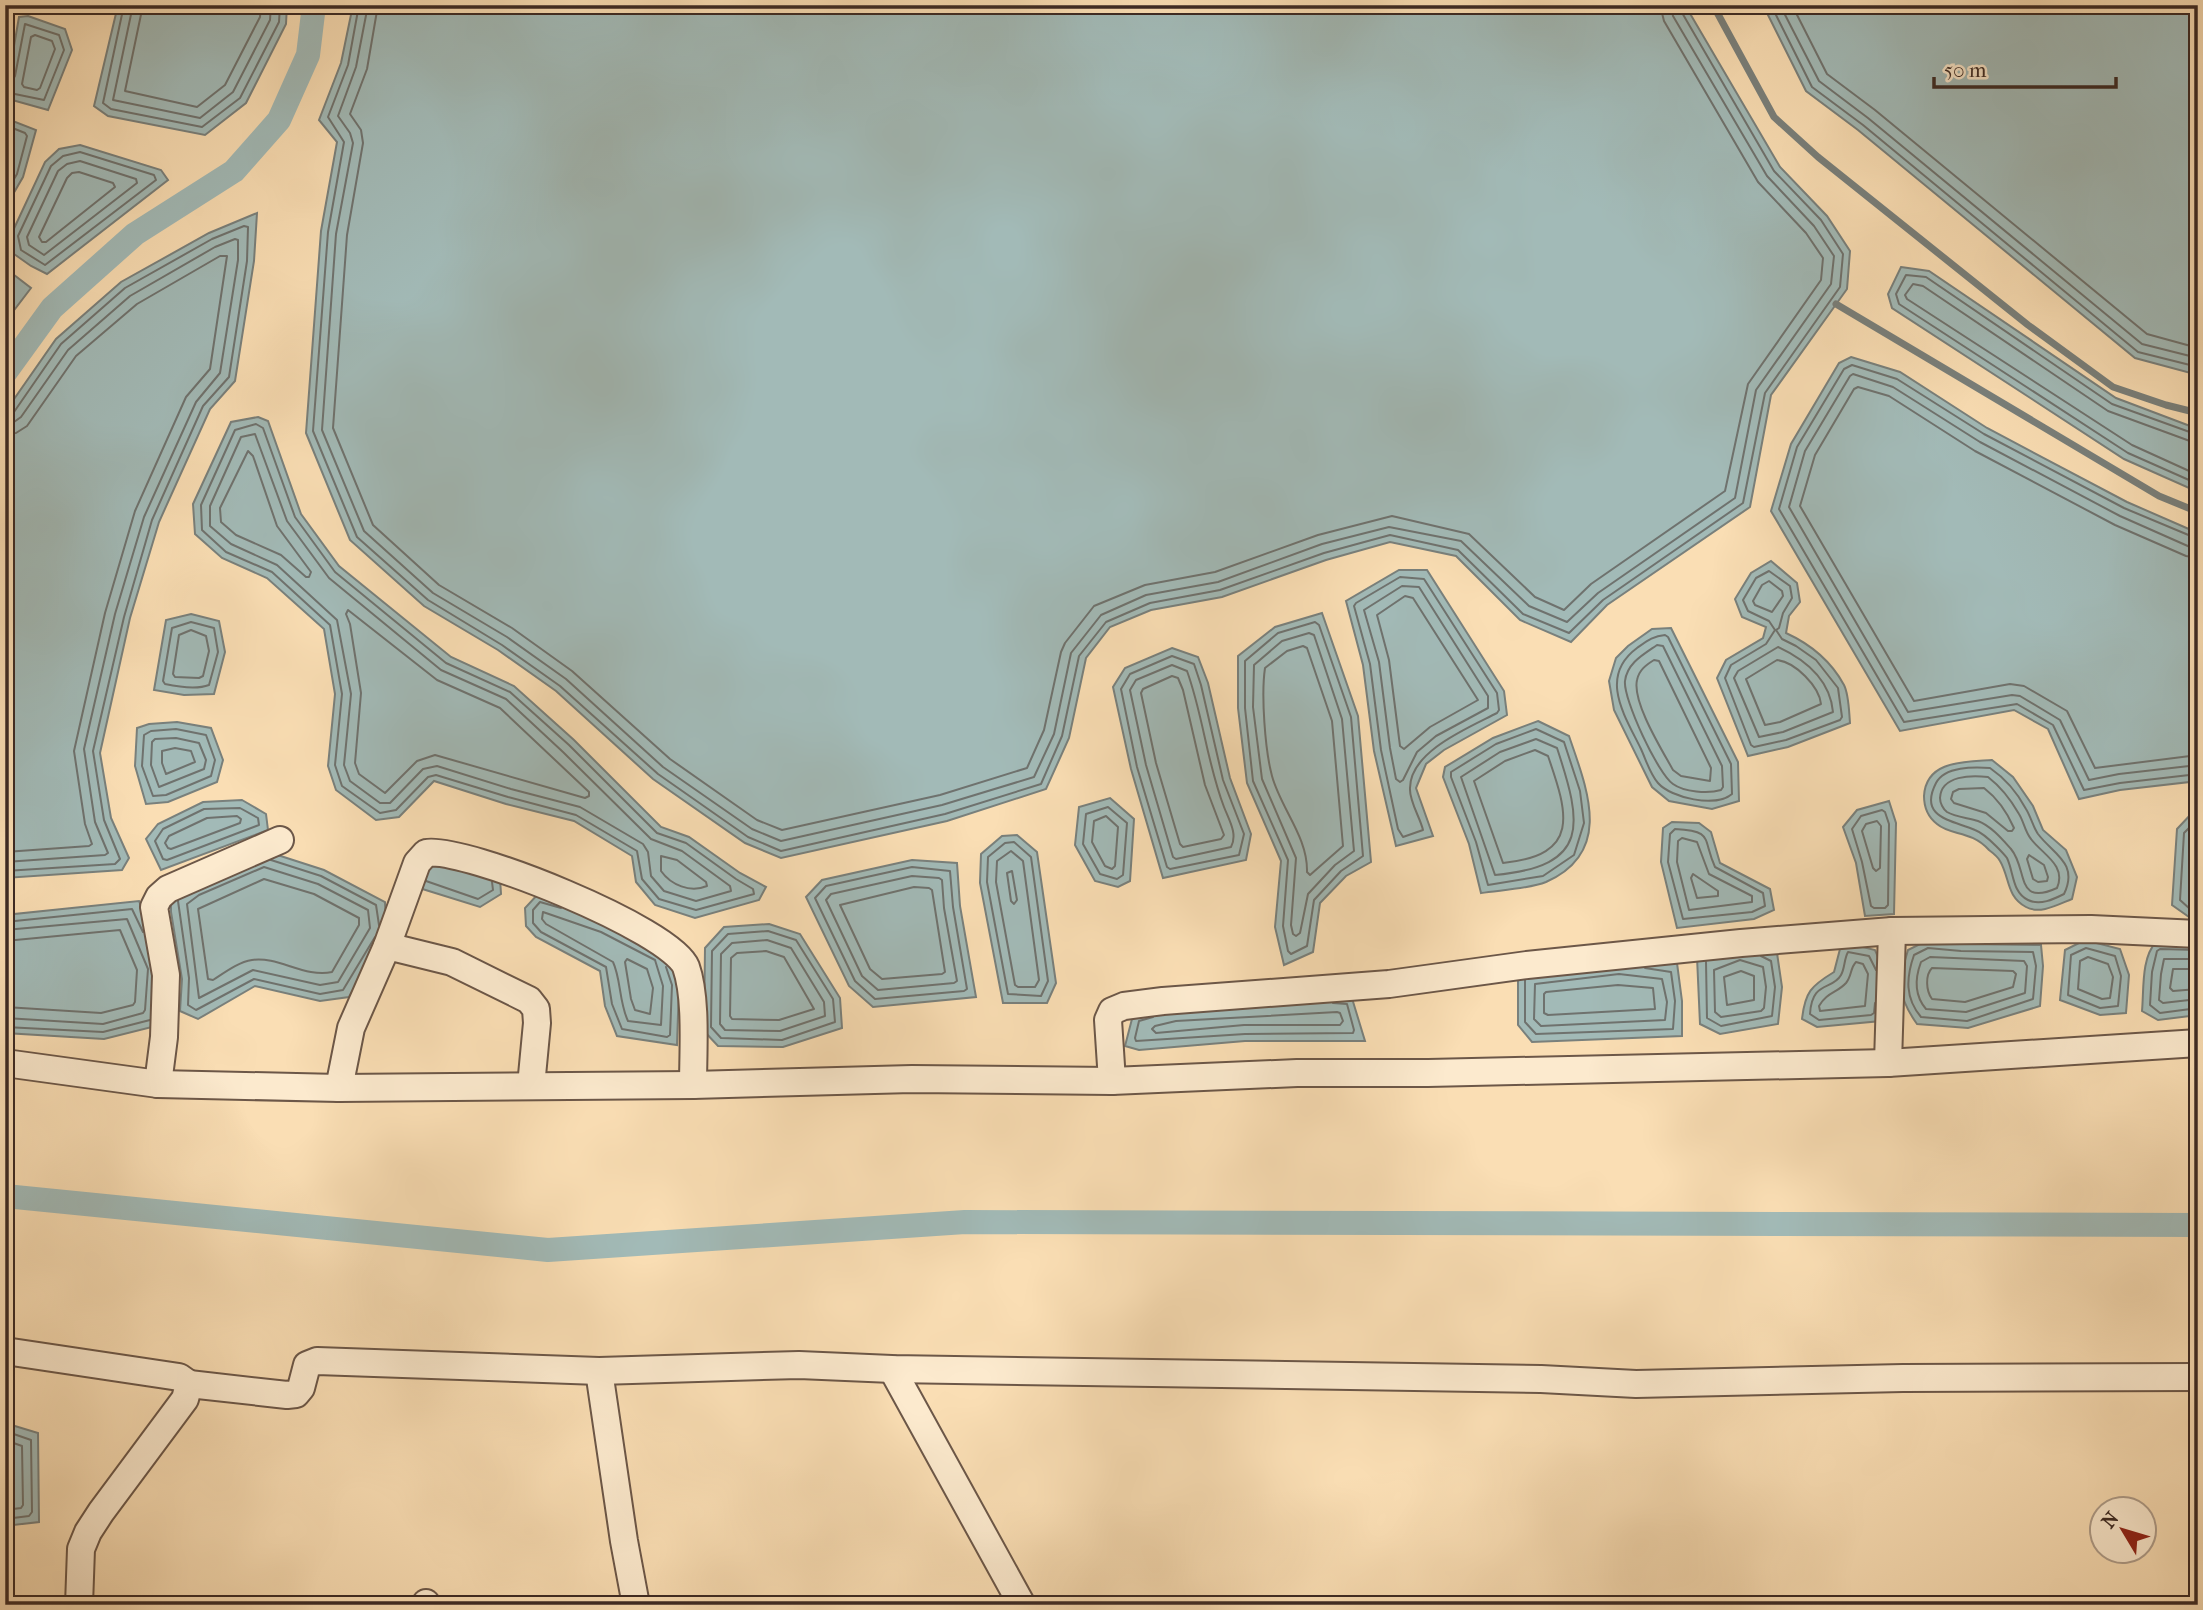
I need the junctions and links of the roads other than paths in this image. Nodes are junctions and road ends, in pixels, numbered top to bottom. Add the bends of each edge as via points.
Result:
1 (280, 840) dead end
2 (1892, 931) junction
3 (2198, 934) edge
4 (387, 946) junction
5 (2198, 1043) edge
6 (5, 1063) edge
7 (1888, 1063) junction
8 (1112, 1081) junction
9 (158, 1084) junction
10 (693, 1085) junction
11 (531, 1086) junction
12 (339, 1088) junction
13 (5, 1351) edge
14 (892, 1369) junction
15 (599, 1371) junction
16 (2198, 1377) edge
17 (189, 1384) junction
18 (79, 1605) edge
19 (636, 1605) edge
20 (1022, 1605) edge

1 - 9 street via 159,897 154,907 166,975
2 - 3 street via 2091,929
2 - 7 street
2 - 8 street via 1553,962 1389,984 1124,1006 1112,1011 1108,1020
4 - 10 street via 417,863 426,853 436,851 533,882 616,916 672,949 685,965 691,995
4 - 11 street via 452,962 529,1000 536,1009 537,1023
4 - 12 street via 351,1028
5 - 7 street
6 - 9 street
7 - 8 street via 1297,1073
8 - 10 street via 912,1079
9 - 12 street
10 - 11 street
11 - 12 street
13 - 17 street via 179,1377
14 - 15 street via 799,1365
14 - 16 street via 1636,1384
14 - 20 street
15 - 17 street via 317,1362 307,1365 296,1394
15 - 19 street
17 - 18 street via 185,1399 88,1532 81,1549

